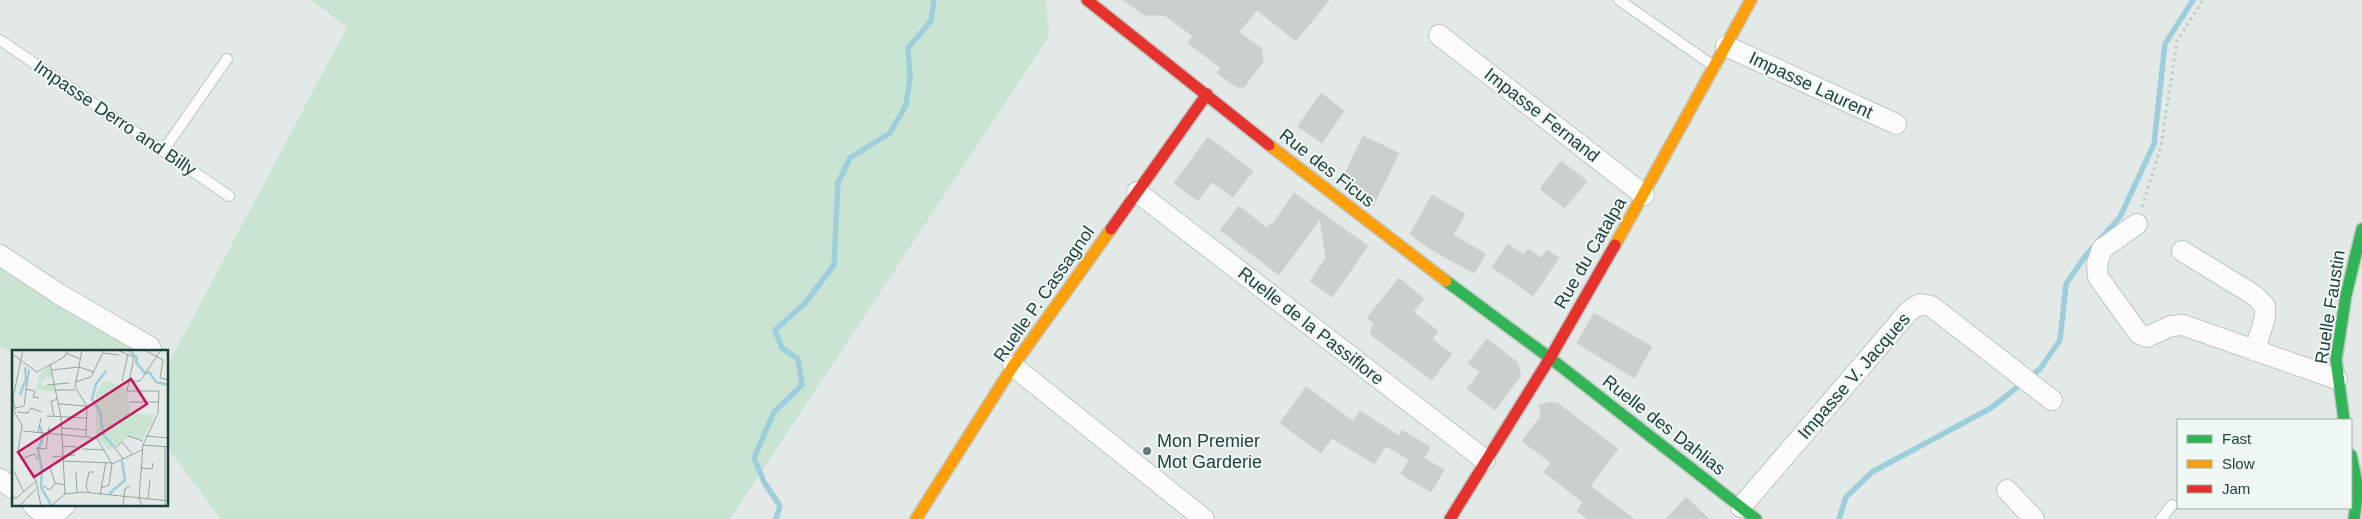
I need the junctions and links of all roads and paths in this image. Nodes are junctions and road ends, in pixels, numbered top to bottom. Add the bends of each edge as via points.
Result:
1 (1087, 0) edge
2 (1619, 0) edge
3 (1751, 0) edge
4 (2204, 0) edge
5 (1439, 35) dead end
6 (0, 40) edge
7 (1726, 46) junction
8 (227, 59) dead end
9 (1715, 67) junction
10 (1207, 94) junction
11 (1896, 124) dead end
12 (163, 151) junction
13 (1137, 192) junction
14 (1644, 194) junction
15 (230, 196) dead end
16 (2137, 224) joint
17 (2362, 229) edge
18 (2182, 251) dead end
19 (0, 255) edge
20 (151, 350) edge
21 (2255, 351) junction
22 (1550, 358) junction
23 (1013, 366) junction
24 (2337, 379) junction
25 (2052, 400) dead end
26 (2344, 419) edge
27 (1485, 460) junction
28 (2352, 460) edge
29 (0, 479) edge
30 (12, 488) edge
31 (2007, 490) dead end
32 (2172, 505) dead end
33 (34, 506) edge
34 (64, 506) edge
35 (1744, 513) edge
36 (50, 519) edge
37 (916, 519) edge
38 (1204, 519) edge
39 (1450, 519) edge
40 (2034, 519) edge
41 (2161, 519) edge
42 (2356, 519) edge

1 - 10 street, Rue des Ficus
2 - 9 lane
3 - 7 street
4 - 16 path via 2176,40 2161,146
5 - 14 street, Impasse Fernand
6 - 12 lane, Impasse Derro and Billy
7 - 9 lane
7 - 11 street, Impasse Laurent
8 - 12 lane
9 - 14 street, Rue du Catalpa
10 - 13 street, Ruelle P. Cassagnol
10 - 22 street, Rue des Ficus via 1320,186
12 - 15 lane, Impasse Derro and Billy
13 - 23 street, Ruelle P. Cassagnol
13 - 27 street, Ruelle de la Passiflore
14 - 22 street, Rue du Catalpa
16 - 21 street via 2102,249 2097,264 2098,277 2140,334 2147,337 2171,326 2183,325
17 - 24 street, Ruelle Faustin via 2345,304 2336,360
18 - 21 street via 2254,295 2265,306
19 - 20 street
21 - 24 street
22 - 27 street, Rue du Catalpa
22 - 35 street, Ruelle des Dahlias
23 - 37 street, Ruelle P. Cassagnol
23 - 38 street
24 - 26 street, Ruelle Faustin
25 - 35 street, Impasse V. Jacques via 1931,306 1920,304 1909,311
27 - 39 street, Rue du Catalpa
28 - 42 street via 2358,488
29 - 30 street
31 - 40 street
32 - 41 lane
33 - 36 street
34 - 36 street

